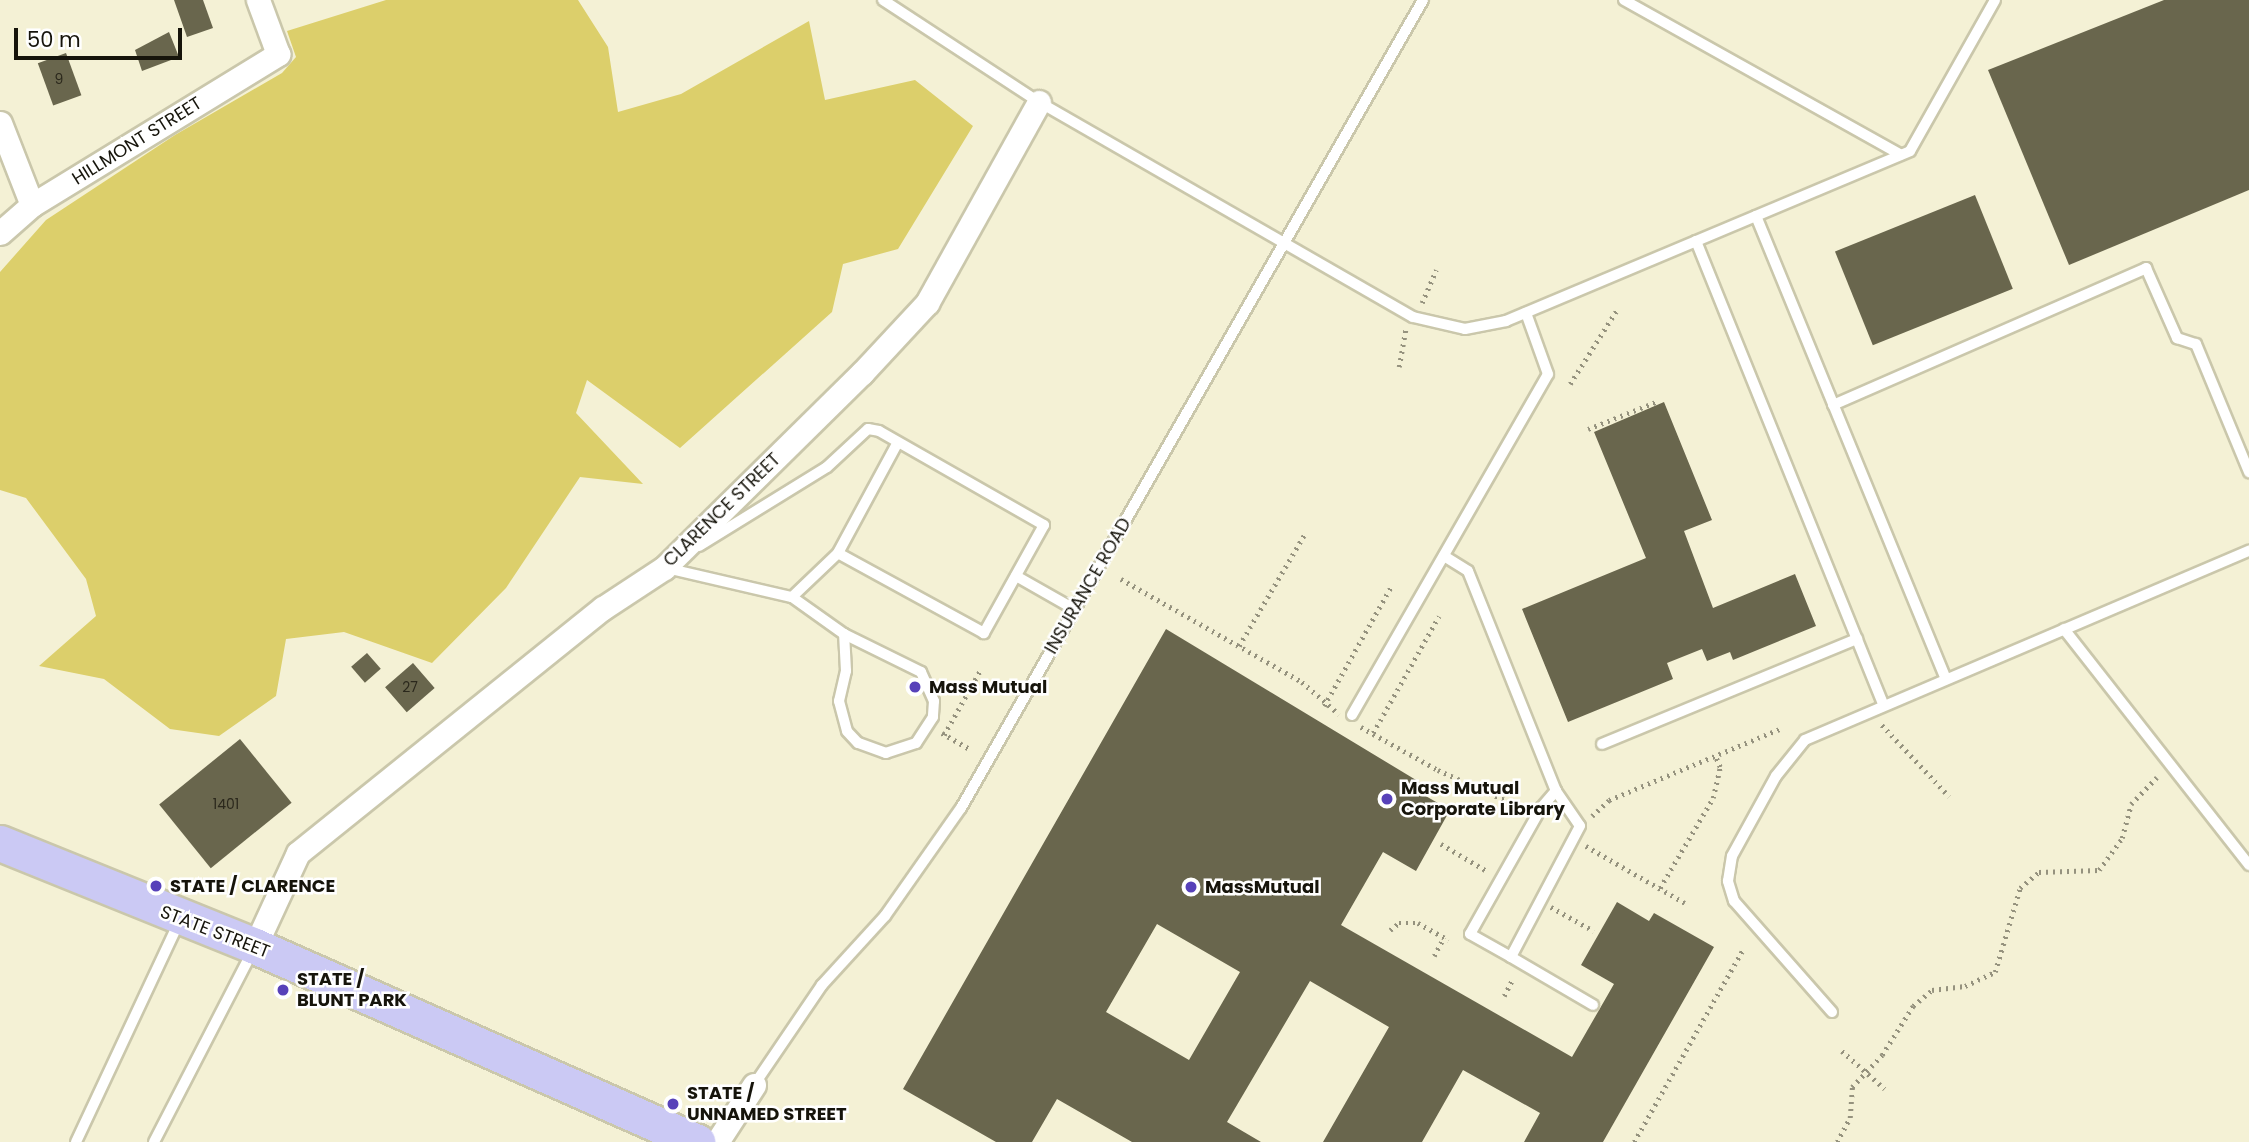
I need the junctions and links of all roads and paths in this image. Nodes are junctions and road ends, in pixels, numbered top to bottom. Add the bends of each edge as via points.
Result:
1 (258, 0) edge
2 (883, 0) edge
3 (1423, 0) edge
4 (1624, 0) edge
5 (1995, 0) edge
6 (1039, 102) junction
7 (0, 123) edge
8 (1901, 155) junction
9 (32, 205) junction
10 (1756, 216) junction
11 (0, 233) edge
12 (1696, 241) junction
13 (1288, 245) junction
14 (1436, 270) dead end
15 (1422, 303) dead end
16 (1618, 308) dead end
17 (1525, 313) junction
18 (1406, 329) dead end
19 (1399, 367) dead end
20 (1570, 384) dead end
21 (1656, 402) dead end
22 (1833, 405) junction
23 (1588, 429) dead end
24 (897, 444) junction
25 (2249, 472) edge
26 (1306, 532) dead end
27 (2249, 551) edge
28 (838, 553) junction
29 (1444, 556) junction
30 (664, 568) junction
31 (1016, 576) junction
32 (1121, 579) dead end
33 (1392, 585) dead end
34 (792, 597) junction
35 (1074, 609) junction
36 (1439, 617) dead end
37 (2064, 629) junction
38 (844, 634) junction
39 (1857, 639) junction
40 (1239, 646) junction
41 (981, 669) dead end
42 (1945, 677) junction
43 (1883, 704) junction
44 (1324, 706) junction
45 (1352, 715) dead end
46 (1881, 724) dead end
47 (929, 725) junction
48 (1782, 728) dead end
49 (1373, 733) junction
50 (944, 735) junction
51 (1602, 744) dead end
52 (971, 750) dead end
53 (1715, 756) junction
54 (2157, 777) dead end
55 (1556, 792) junction
56 (1949, 796) dead end
57 (1516, 804) dead end
58 (1591, 817) dead end
59 (0, 843) edge
60 (1441, 844) dead end
61 (1586, 846) dead end
62 (2249, 865) edge
63 (1487, 871) dead end
64 (2022, 874) dead end
65 (2028, 879) junction
66 (1660, 888) junction
67 (1685, 903) dead end
68 (1551, 907) dead end
69 (180, 920) junction
70 (1390, 930) dead end
71 (1594, 931) dead end
72 (255, 946) junction
73 (1744, 949) dead end
74 (1434, 956) dead end
75 (1511, 957) junction
76 (1513, 978) dead end
77 (1504, 996) dead end
78 (1593, 1005) dead end
79 (1832, 1012) dead end
80 (1842, 1051) dead end
81 (1864, 1071) junction
82 (754, 1085) joint
83 (1885, 1089) dead end
84 (76, 1142) edge
85 (154, 1142) edge
86 (698, 1142) edge
87 (717, 1142) edge
88 (1634, 1142) edge
89 (1837, 1142) edge

1 - 9 street, HILLMONT STREET via 278,54
2 - 6 lane
3 - 13 lane, INSURANCE ROAD
4 - 8 lane
5 - 8 lane via 1910,151
6 - 13 lane
6 - 30 street, CLARENCE STREET via 927,303
7 - 9 street
8 - 10 lane
9 - 11 street, HILLMONT STREET
10 - 12 lane
10 - 22 lane
12 - 17 lane
12 - 39 lane
13 - 17 lane via 1413,317 1440,327 1465,329
13 - 35 lane, INSURANCE ROAD
14 - 15 path
16 - 20 path
17 - 29 lane via 1548,374
18 - 19 path
21 - 23 path
22 - 25 lane via 2146,268 2177,338 2196,344
22 - 42 lane
24 - 28 lane
24 - 30 lane via 890,435 868,429 827,467
24 - 31 lane via 1044,525
26 - 40 path
27 - 37 lane
28 - 31 lane via 985,633
28 - 34 lane
29 - 45 lane
29 - 55 lane via 1468,571
30 - 34 lane
30 - 72 street, CLARENCE STREET via 603,608 298,853
31 - 35 lane
32 - 40 path
33 - 44 path
34 - 38 lane
35 - 82 lane, INSURANCE ROAD via 934,848 885,916 822,985
36 - 49 path
37 - 42 lane
37 - 62 lane
38 - 47 lane via 921,672 934,701
38 - 47 lane via 841,717 858,743 879,751 902,750
39 - 43 lane
39 - 51 lane
40 - 44 path via 1302,682
41 - 50 path
42 - 43 lane
43 - 79 lane via 1805,740 1770,787 1732,856 1728,881 1734,901
44 - 49 path
46 - 56 path
47 - 50 path
48 - 53 path
49 - 57 path via 1438,770
50 - 52 path
53 - 58 path via 1609,800
53 - 66 path via 1720,767 1713,798
54 - 65 path via 2131,804 2122,838 2099,870 2039,872
55 - 75 lane via 1580,826
55 - 75 lane via 1541,808 1470,934
59 - 69 main road, STATE STREET
60 - 63 path
61 - 66 path
64 - 65 path
65 - 81 path via 2013,901 1995,972 1922,996 1882,1055
66 - 67 path
68 - 71 path
69 - 72 main road, STATE STREET
69 - 84 lane
70 - 74 path via 1399,923 1418,922 1447,939
72 - 85 lane
72 - 86 main road, STATE STREET
73 - 88 path
75 - 78 lane
76 - 77 path
80 - 81 path
81 - 83 path
81 - 89 path via 1852,1087 1850,1118
82 - 87 street, INSURANCE ROAD

